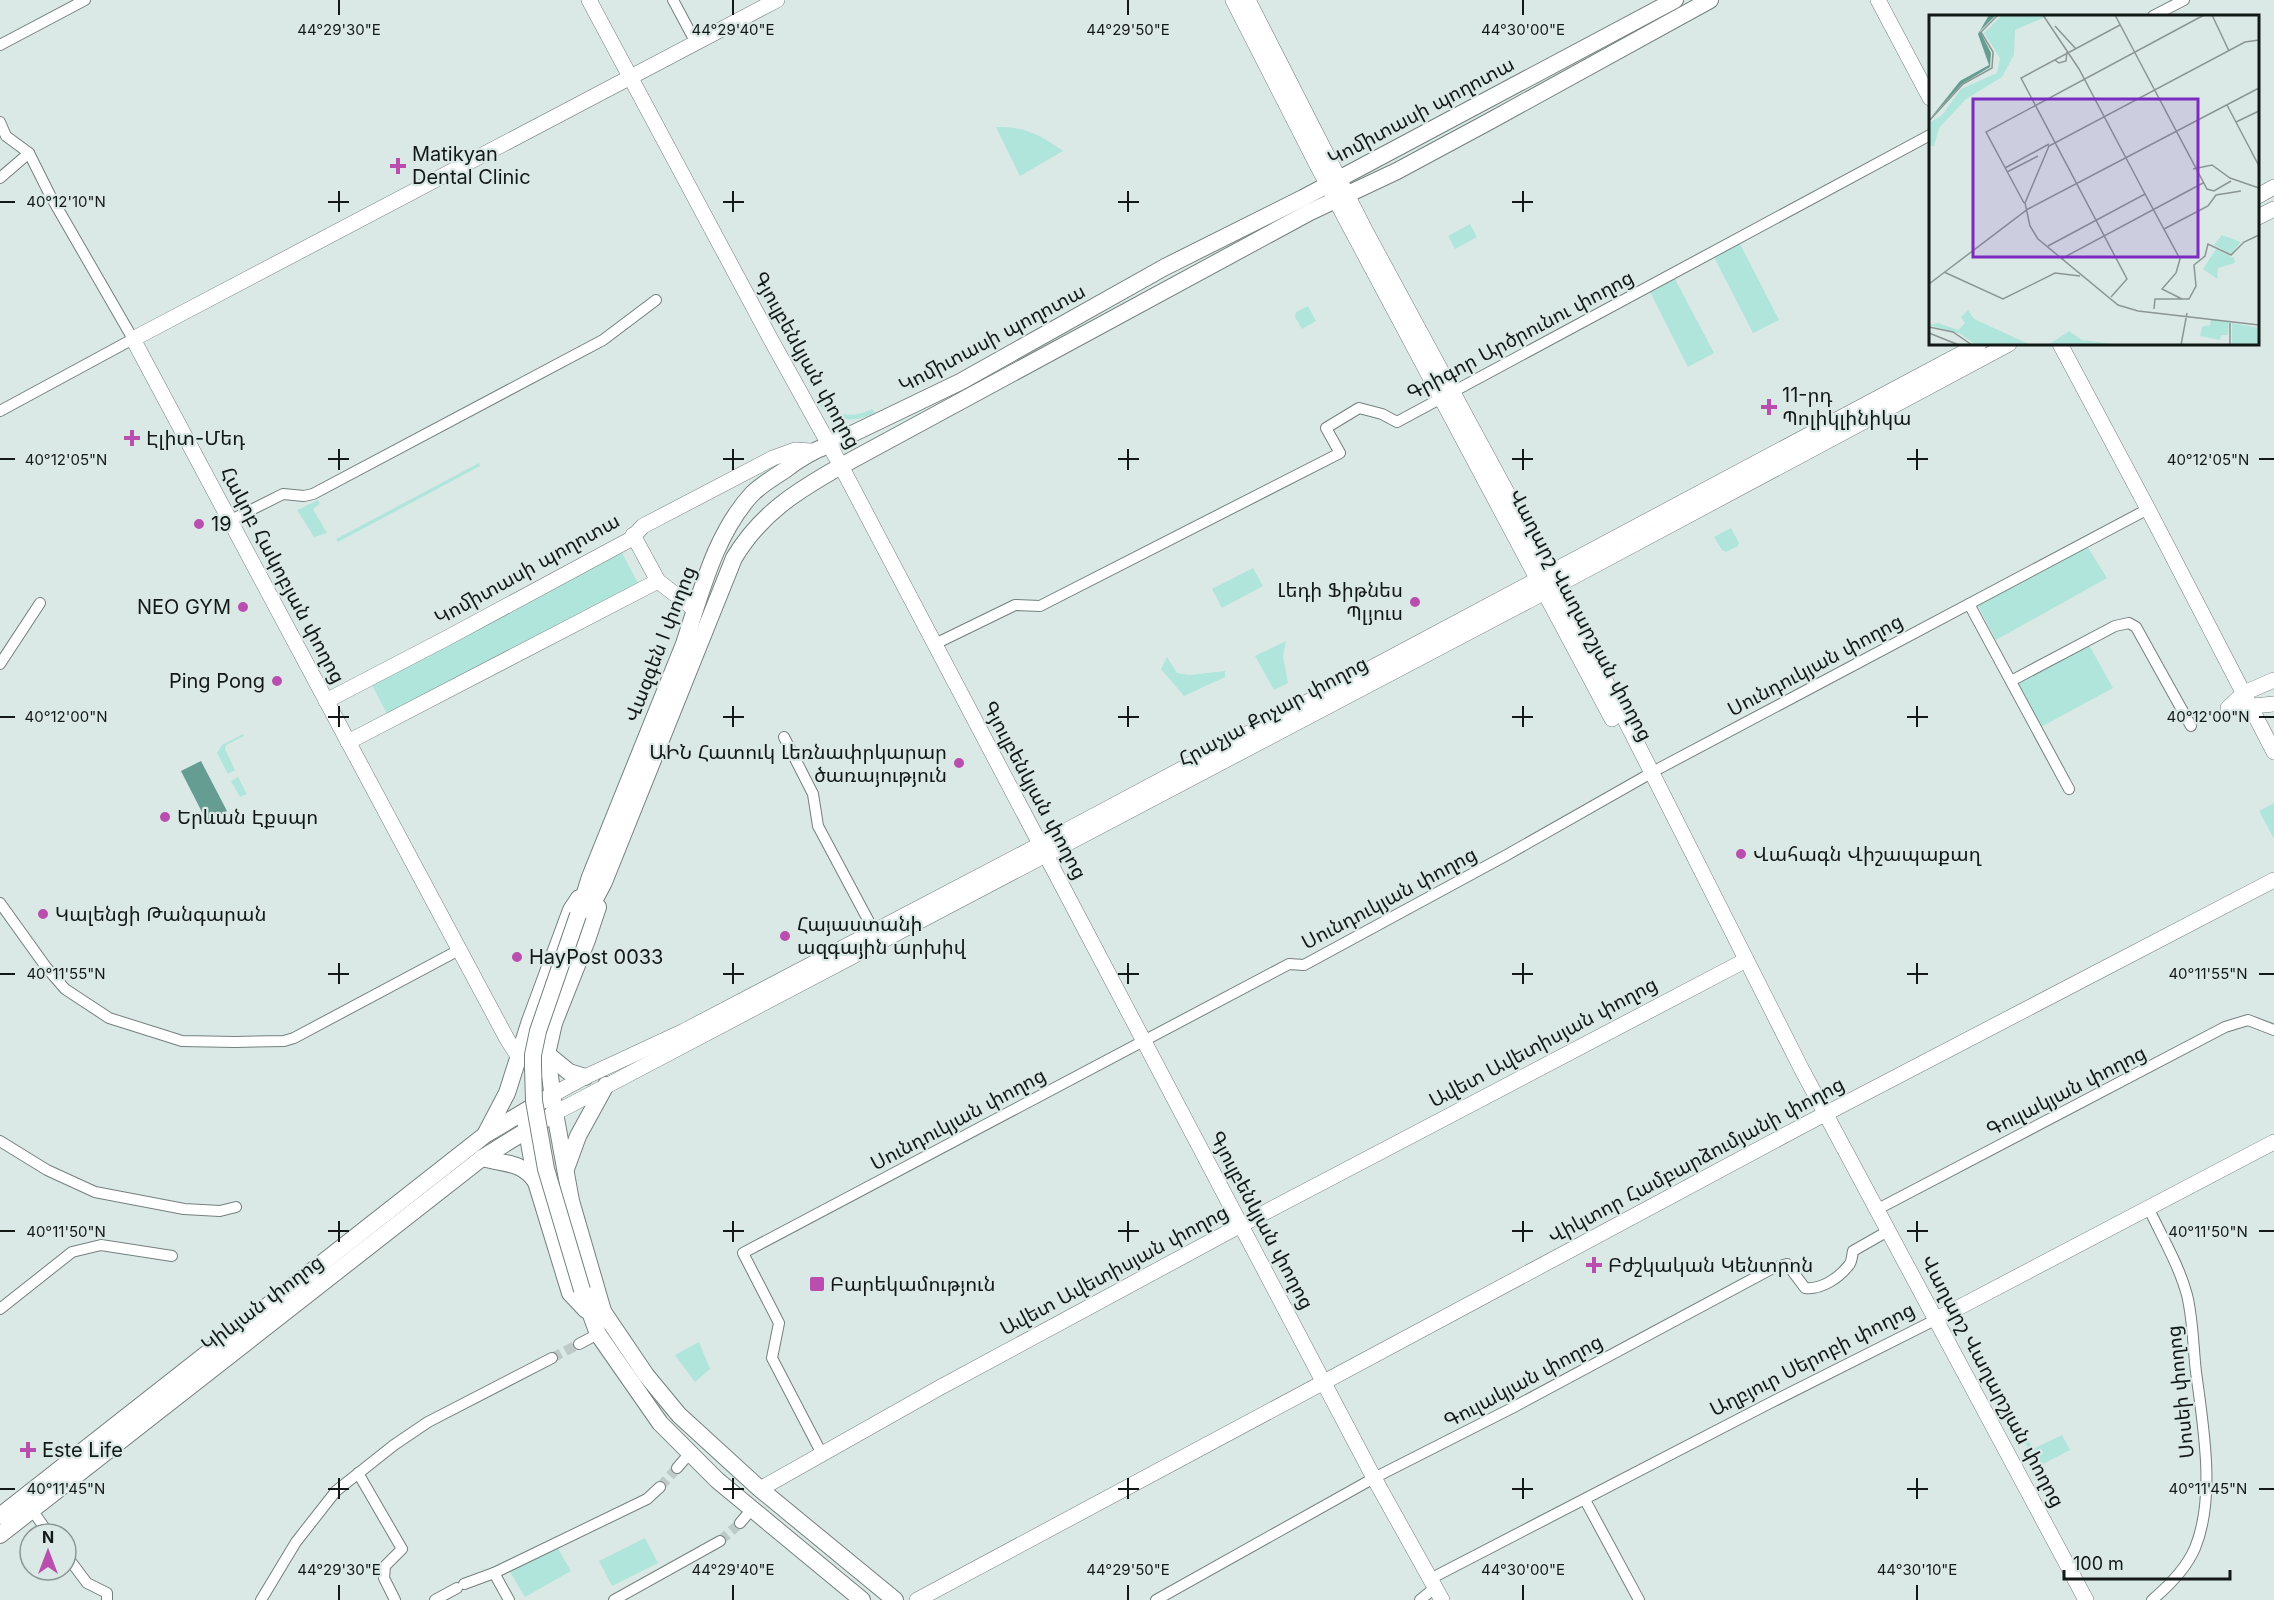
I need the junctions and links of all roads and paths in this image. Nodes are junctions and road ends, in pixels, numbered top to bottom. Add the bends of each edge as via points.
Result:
1 (85, 0) edge
2 (589, 0) edge
3 (674, 0) edge
4 (777, 0) edge
5 (1233, 0) edge
6 (1248, 0) edge
7 (1675, 0) edge
8 (1710, 0) edge
9 (1878, 0) edge
10 (2184, 0) edge
11 (2155, 15) edge
12 (696, 43) junction
13 (0, 45) edge
14 (630, 78) junction
15 (1929, 96) edge
16 (0, 122) edge
17 (1929, 136) edge
18 (28, 153) junction
19 (0, 178) edge
20 (1333, 182) junction
21 (2274, 187) edge
22 (2259, 195) edge
23 (1342, 198) junction
24 (2274, 209) edge
25 (2259, 216) edge
26 (656, 300) dead end
27 (133, 339) junction
28 (1977, 345) edge
29 (2007, 345) edge
30 (2061, 345) edge
31 (1448, 394) junction
32 (0, 411) edge
33 (829, 445) junction
34 (811, 451) junction
35 (841, 466) junction
36 (2148, 509) junction
37 (230, 521) junction
38 (633, 535) junction
39 (658, 581) junction
40 (1548, 582) junction
41 (40, 603) dead end
42 (1969, 604) junction
43 (694, 609) junction
44 (935, 644) junction
45 (0, 664) edge
46 (2274, 680) edge
47 (2011, 681) junction
48 (2247, 700) junction
49 (326, 701) junction
50 (2274, 704) edge
51 (2192, 726) dead end
52 (784, 737) dead end
53 (348, 742) junction
54 (2274, 752) edge
55 (1647, 775) junction
56 (2069, 789) dead end
57 (1044, 849) junction
58 (2274, 880) edge
59 (596, 882) junction
60 (1, 906) edge
61 (874, 931) junction
62 (459, 950) junction
63 (1746, 960) junction
64 (2274, 1030) edge
65 (1143, 1041) junction
66 (547, 1054) junction
67 (518, 1056) junction
68 (585, 1077) junction
69 (606, 1085) junction
70 (552, 1095) junction
71 (524, 1110) junction
72 (1826, 1113) junction
73 (541, 1121) junction
74 (485, 1135) junction
75 (0, 1141) edge
76 (2274, 1142) edge
77 (482, 1158) junction
78 (566, 1172) junction
79 (536, 1182) junction
80 (236, 1207) dead end
81 (2148, 1207) junction
82 (1876, 1210) junction
83 (1241, 1225) junction
84 (1888, 1231) junction
85 (172, 1256) dead end
86 (0, 1309) edge
87 (276, 1309) junction
88 (597, 1314) junction
89 (1935, 1320) junction
90 (598, 1334) junction
91 (579, 1344) tunnel mouth
92 (552, 1358) tunnel mouth
93 (1324, 1382) junction
94 (690, 1453) junction
95 (822, 1454) junction
96 (677, 1468) tunnel mouth
97 (358, 1473) junction
98 (1374, 1478) junction
99 (660, 1487) tunnel mouth
100 (760, 1489) junction
101 (1585, 1500) junction
102 (752, 1509) junction
103 (32, 1510) junction
104 (0, 1516) edge
105 (40, 1522) edge
106 (740, 1523) tunnel mouth
107 (0, 1535) edge
108 (720, 1541) tunnel mouth
109 (78, 1571) edge
110 (494, 1573) junction
111 (1437, 1589) edge
112 (107, 1600) edge
113 (261, 1600) edge
114 (395, 1600) edge
115 (435, 1600) edge
116 (509, 1600) edge
117 (614, 1600) edge
118 (862, 1600) edge
119 (895, 1600) edge
120 (917, 1600) edge
121 (1156, 1600) edge
122 (1420, 1600) edge
123 (1639, 1600) edge
124 (2086, 1600) edge
125 (2152, 1600) edge

1 - 13 street
2 - 14 street, Գյուլբենկյան փողոց
3 - 12 street
4 - 12 street
5 - 20 street, Վաղարշ Վաղարշյան փողոց
6 - 20 street, Վաղարշ Վաղարշյան փողոց
7 - 20 main road, Կոմիտասի պողոտա
8 - 23 main road, Կոմիտասի պողոտա
9 - 15 street
10 - 11 street
12 - 14 street
14 - 27 street
14 - 33 street, Գյուլբենկյան փողոց
16 - 18 street, Հակոբ Հակոբյան փողոց via 6,136
17 - 31 street, Գրիգոր Արծրունու փողոց
18 - 19 street
18 - 27 street, Հակոբ Հակոբյան փողոց
20 - 23 street, Վաղարշ Վաղարշյան փողոց
20 - 33 main road, Կոմիտասի պողոտա via 1165,267 960,382
21 - 22 street
23 - 31 street, Վաղարշ Վաղարշյան փողոց
23 - 35 main road, Կոմիտասի պողոտա
24 - 25 street
26 - 37 street via 603,340 313,494 276,496
27 - 32 street
27 - 37 street, Հակոբ Հակոբյան փողոց
28 - 40 street, Հրաչյա Քոչար փողոց
29 - 40 street, Հրաչյա Քոչար փողոց
30 - 36 street
31 - 40 street, Վաղարշ Վաղարշյան փողոց
31 - 44 street, Գրիգոր Արծրունու փողոց via 1397,422 1359,408 1326,428 1340,453 1040,606 1015,605
33 - 34 main road, Կոմիտասի պողոտա
33 - 35 street, Գյուլբենկյան փողոց
34 - 38 street, Կոմիտասի պողոտա via 795,450 773,458 643,526
34 - 43 main road, Վազգեն I փողոց via 753,494 735,516
35 - 44 street, Գյուլբենկյան փողոց
35 - 59 main road, Վազգեն I փողոց via 773,510 751,532 734,558
36 - 42 street, Սունդուկյան փողոց
36 - 48 street
37 - 49 street, Հակոբ Հակոբյան փողոց
38 - 39 street
38 - 49 street, Կոմիտասի պողոտա
39 - 43 street
39 - 53 street
40 - 55 street, Վաղարշ Վաղարշյան փողոց
40 - 57 street, Հրաչյա Քոչար փողոց
41 - 45 street
42 - 47 street
42 - 55 street, Սունդուկյան փողոց
43 - 59 main road, Վազգեն I փողոց
44 - 57 street, Գյուլբենկյան փողոց
46 - 48 street
47 - 51 street via 2115,626 2129,623 2136,627
47 - 56 street
48 - 50 street
48 - 54 street
49 - 53 street, Հակոբ Հակոբյան փողոց
52 - 61 street via 813,794 818,826
53 - 62 street, Հակոբ Հակոբյան փողոց
55 - 63 street, Վաղարշ Վաղարշյան փողոց via 1729,944
55 - 65 street, Սունդուկյան փողոց via 1304,965 1289,964
57 - 61 street, Հրաչյա Քոչար փողոց
57 - 65 street, Գյուլբենկյան փողոց
57 - 69 street, Հրաչյա Քոչար փողոց
58 - 72 street, Վիկտոր Համբարձումյանի փողոց
59 - 66 main road, Վազգեն I փողոց via 595,918 554,1023
59 - 67 main road, Վազգեն I փողոց via 571,910
59 - 73 main road, Վազգեն I փողոց, bridge via 535,1042 533,1082
60 - 62 street via 65,989 109,1017 182,1041 294,1038
61 - 68 street, Հրաչյա Քոչար փողոց via 684,1031
62 - 67 street, Հակոբ Հակոբյան փողոց
63 - 72 street, Վաղարշ Վաղարշյան փողոց
63 - 83 street, Ավետ Ավետիսյան փողոց
64 - 82 street, Գուլակյան փողոց via 2248,1020 2225,1027
65 - 83 street, Գյուլբենկյան փողոց
65 - 95 street, Սունդուկյան փողոց via 743,1253 779,1323 772,1358
66 - 67 main road via 530,1060
66 - 68 main road via 568,1072
66 - 70 main road, Վազգեն I փողոց
67 - 74 main road, Վազգեն I փողոց via 507,1093
68 - 70 street, Հրաչյա Քոչար փողոց
69 - 73 street, Հրաչյա Քոչար փողոց
69 - 78 main road via 578,1136
70 - 71 main road, Կիևյան փողոց
70 - 73 main road, Վազգեն I փողոց
71 - 73 main road
71 - 74 main road, Կիևյան փողոց
72 - 82 street, Վաղարշ Վաղարշյան փողոց
72 - 93 street, Վիկտոր Համբարձումյանի փողոց
73 - 77 main road, Կիևյան փողոց
73 - 78 main road
73 - 79 main road
73 - 88 main road, bridge via 552,1193 584,1289
74 - 87 main road, Կիևյան փողոց
75 - 80 street via 47,1170 95,1192 184,1209 220,1211
76 - 81 street, Աղբյուր Սերոբի փողոց
77 - 79 main road via 517,1165
77 - 87 main road, Կիևյան փողոց
78 - 79 main road via 550,1168
78 - 88 main road
79 - 88 main road via 570,1293
81 - 89 street, Աղբյուր Սերոբի փողոց
81 - 125 street, Սոսեի փողոց via 2189,1306 2204,1433 2205,1486 2195,1548 2175,1580
82 - 84 street, Վաղարշ Վաղարշյան փողոց
83 - 93 street, Գյուլբենկյան փողոց
83 - 95 street, Ավետ Ավետիսյան փողոց
84 - 89 street, Վաղարշ Վաղարշյան փողոց
84 - 98 street, Գուլակյան փողոց via 1853,1251 1850,1264 1825,1286 1805,1288 1787,1264 1780,1264
85 - 86 street via 101,1245 72,1252
87 - 103 main road, Կիևյան փողոց
87 - 104 main road, Կիևյան փողոց
88 - 90 main road
88 - 100 main road via 679,1415
89 - 101 street, Աղբյուր Սերոբի փողոց
89 - 124 street, Վաղարշ Վաղարշյան փողոց
90 - 91 street
90 - 94 main road via 660,1423
92 - 97 street via 428,1422
93 - 98 street, Գյուլբենկյան փողոց
93 - 120 street, Վիկտոր Համբարձումյանի փողոց
94 - 96 street
94 - 102 main road
95 - 100 street, Ավետ Ավետիսյան փողոց
97 - 113 street via 315,1516
97 - 114 street via 402,1549 385,1566 384,1578
98 - 111 street, Գյուլբենկյան փողոց
98 - 121 street, Գուլակյան փողոց
99 - 110 street via 647,1498
100 - 119 main road
101 - 111 street, Աղբյուր Սերոբի փողոց
101 - 123 street
102 - 106 street
102 - 118 main road
103 - 105 street
103 - 107 main road, Կիևյան փողոց
108 - 117 street
109 - 112 street via 87,1583 107,1593
110 - 115 street
110 - 116 street
111 - 122 street, Աղբյուր Սերոբի փողոց

